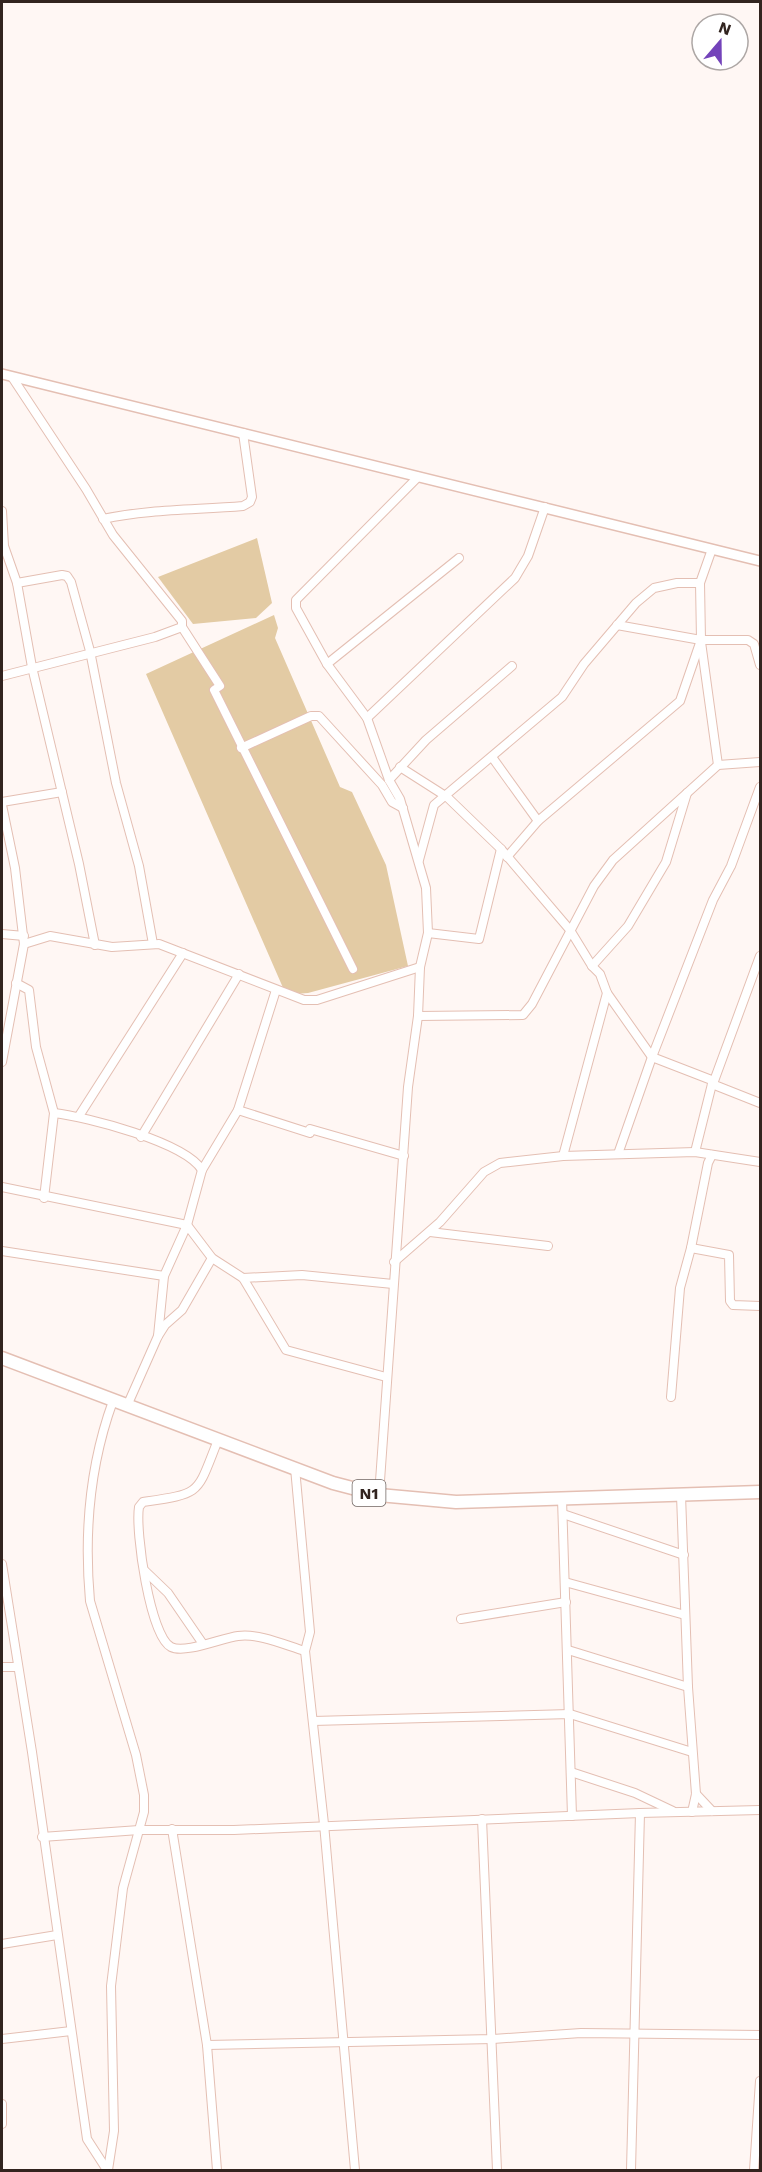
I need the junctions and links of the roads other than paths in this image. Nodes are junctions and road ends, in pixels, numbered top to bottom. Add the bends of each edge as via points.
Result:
1 (2, 374) edge
2 (12, 377) junction
3 (243, 433) junction
4 (418, 477) junction
5 (545, 507) junction
6 (2, 512) edge
7 (103, 519) junction
8 (3, 547) edge
9 (712, 549) junction
10 (459, 558) dead end
11 (760, 561) edge
12 (700, 583) junction
13 (17, 584) junction
14 (617, 625) junction
15 (182, 627) junction
16 (700, 640) junction
17 (90, 651) junction
18 (327, 664) junction
19 (760, 665) edge
20 (512, 666) dead end
21 (32, 667) junction
22 (2, 675) edge
23 (367, 718) junction
24 (241, 748) junction
25 (492, 757) junction
26 (760, 762) edge
27 (718, 765) junction
28 (400, 767) junction
29 (389, 780) junction
30 (760, 787) edge
31 (687, 791) junction
32 (62, 792) junction
33 (447, 797) junction
34 (2, 804) edge
35 (403, 808) junction
36 (538, 821) junction
37 (501, 849) junction
38 (507, 857) junction
39 (418, 862) junction
40 (570, 930) junction
41 (428, 933) junction
42 (2, 934) edge
43 (24, 940) junction
44 (153, 944) junction
45 (95, 945) junction
46 (183, 953) junction
47 (760, 956) edge
48 (592, 966) junction
49 (420, 967) junction
50 (353, 969) dead end
51 (239, 974) junction
52 (16, 983) junction
53 (276, 990) junction
54 (608, 993) junction
55 (418, 1016) junction
56 (652, 1057) junction
57 (2, 1062) edge
58 (713, 1082) junction
59 (760, 1103) edge
60 (238, 1110) junction
61 (54, 1113) junction
62 (79, 1116) junction
63 (141, 1137) junction
64 (695, 1152) junction
65 (618, 1154) junction
66 (712, 1155) junction
67 (404, 1156) junction
68 (563, 1156) junction
69 (760, 1162) edge
70 (202, 1170) junction
71 (2, 1187) edge
72 (44, 1197) junction
73 (187, 1225) junction
74 (430, 1232) junction
75 (548, 1246) dead end
76 (691, 1248) junction
77 (2, 1251) edge
78 (212, 1258) junction
79 (394, 1262) junction
80 (164, 1276) junction
81 (243, 1278) junction
82 (393, 1284) junction
83 (760, 1306) edge
84 (158, 1336) junction
85 (2, 1358) edge
86 (386, 1377) junction
87 (671, 1397) dead end
88 (113, 1401) junction
89 (127, 1406) junction
90 (218, 1440) junction
91 (295, 1468) junction
92 (760, 1492) edge
93 (379, 1495) junction
94 (681, 1495) junction
95 (562, 1499) junction
96 (563, 1514) junction
97 (684, 1555) junction
98 (2, 1563) edge
99 (143, 1570) junction
100 (565, 1582) junction
101 (566, 1602) junction
102 (686, 1615) junction
103 (461, 1618) dead end
104 (203, 1644) junction
105 (568, 1650) junction
106 (305, 1651) junction
107 (2, 1667) edge
108 (17, 1667) junction
109 (688, 1687) junction
110 (570, 1714) junction
111 (313, 1721) junction
112 (692, 1752) junction
113 (571, 1772) junction
114 (696, 1794) junction
115 (760, 1810) edge
116 (712, 1811) junction
117 (640, 1812) junction
118 (675, 1812) junction
119 (692, 1812) junction
120 (572, 1816) junction
121 (482, 1820) junction
122 (324, 1824) junction
123 (172, 1829) junction
124 (139, 1830) junction
125 (42, 1837) junction
126 (57, 1935) junction
127 (2, 1944) edge
128 (71, 2031) junction
129 (634, 2035) junction
130 (760, 2035) edge
131 (2, 2039) edge
132 (493, 2039) junction
133 (344, 2043) junction
134 (207, 2045) junction
135 (760, 2081) edge
136 (2, 2104) edge
137 (2, 2124) edge
138 (107, 2170) edge
139 (217, 2170) edge
140 (355, 2170) edge
141 (497, 2170) edge
142 (632, 2170) edge
143 (754, 2170) edge

1 - 2 street
2 - 3 street
2 - 7 street
3 - 4 street
3 - 7 street via 250,502 191,511 137,511
4 - 5 street
4 - 18 street via 296,600 296,608
5 - 9 street
5 - 23 street via 528,556 515,578
6 - 8 street
7 - 15 street via 182,621
8 - 13 street
9 - 11 street
9 - 12 street
10 - 18 street
12 - 14 street via 677,582 654,588
12 - 16 street
13 - 17 street via 67,576
13 - 21 street
14 - 16 street
14 - 25 street via 562,697
15 - 17 street
15 - 24 street via 220,686 214,690
16 - 19 street via 748,640 754,644
16 - 27 street
16 - 36 street via 680,701
17 - 21 street
17 - 44 street via 116,783 142,877
18 - 23 street
20 - 28 street
21 - 22 street
21 - 32 street
23 - 29 street
24 - 35 street via 311,716 319,716 382,785 392,802
24 - 50 street
25 - 33 street
25 - 36 street
26 - 27 street
27 - 31 street
28 - 29 street
28 - 33 street
29 - 35 street
30 - 56 street
31 - 40 street via 613,860
31 - 48 street via 666,862 628,926
32 - 34 street
32 - 45 street
33 - 37 street
33 - 39 street via 430,812
34 - 43 street
35 - 39 street
36 - 38 street
37 - 38 street
37 - 41 street via 480,939
38 - 40 street
39 - 41 street via 426,888
40 - 48 street
40 - 55 street via 523,1015
41 - 49 street
42 - 43 street
43 - 45 street via 60,936
43 - 52 street
44 - 45 street
44 - 46 street
46 - 51 street
46 - 62 street
47 - 58 street
48 - 54 street
49 - 53 street via 316,1000
49 - 55 street
51 - 53 street
51 - 63 street
52 - 57 street
52 - 61 street via 29,990 36,1047
53 - 60 street
54 - 56 street
54 - 68 street
55 - 67 street
56 - 58 street
56 - 65 street
58 - 59 street
58 - 64 street
60 - 67 street
60 - 70 street
61 - 62 street
61 - 72 street
62 - 63 street
63 - 70 street via 189,1155
64 - 65 street
64 - 66 street
65 - 68 street
66 - 69 street
66 - 76 street
67 - 79 street
68 - 74 street via 491,1166
70 - 73 street
71 - 72 street
72 - 73 street
73 - 78 street
73 - 80 street
74 - 75 street
74 - 79 street
76 - 83 street via 729,1255 733,1305
76 - 87 street via 680,1287
77 - 80 street
78 - 81 street
78 - 84 street via 182,1310
79 - 82 street
80 - 84 street
81 - 82 street via 303,1275
81 - 86 street via 286,1350
82 - 86 street
84 - 89 street
85 - 88 highway, N1
86 - 93 street
88 - 89 highway, N1
88 - 124 street via 96,1453 88,1576 90,1601 141,1775 144,1812
89 - 90 highway, N1
90 - 91 highway, N1
90 - 99 street via 195,1491 143,1502 139,1507
91 - 93 highway, N1
91 - 106 street via 310,1632
92 - 94 highway, N1
93 - 95 highway, N1 via 456,1502
94 - 95 highway, N1
94 - 97 street
95 - 96 street
96 - 97 street
96 - 100 street
97 - 102 street
98 - 108 street
99 - 104 street via 168,1593
99 - 104 street via 161,1636 170,1646 180,1649
100 - 101 street
100 - 102 street
101 - 103 street
101 - 105 street
102 - 109 street
104 - 106 street via 252,1636
105 - 109 street
105 - 110 street
106 - 111 street
107 - 108 street
108 - 125 street
109 - 112 street
110 - 111 street
110 - 112 street
110 - 113 street
111 - 122 street
112 - 114 street
113 - 118 street via 642,1796
113 - 120 street
114 - 116 street
114 - 119 street
115 - 116 street
116 - 119 street
117 - 118 street
117 - 120 street
117 - 129 street
118 - 119 street
120 - 121 street
121 - 122 street
121 - 132 street
122 - 123 street via 234,1830
122 - 133 street
123 - 124 street
123 - 134 street
124 - 125 street
124 - 138 street via 123,1888 111,1986 114,2131
125 - 126 street
126 - 127 street
126 - 128 street
128 - 131 street
128 - 138 street via 87,2139
129 - 130 street
129 - 132 street via 581,2033
129 - 142 street
132 - 133 street
132 - 141 street
133 - 134 street
133 - 140 street
134 - 139 street
135 - 143 street
136 - 137 street

